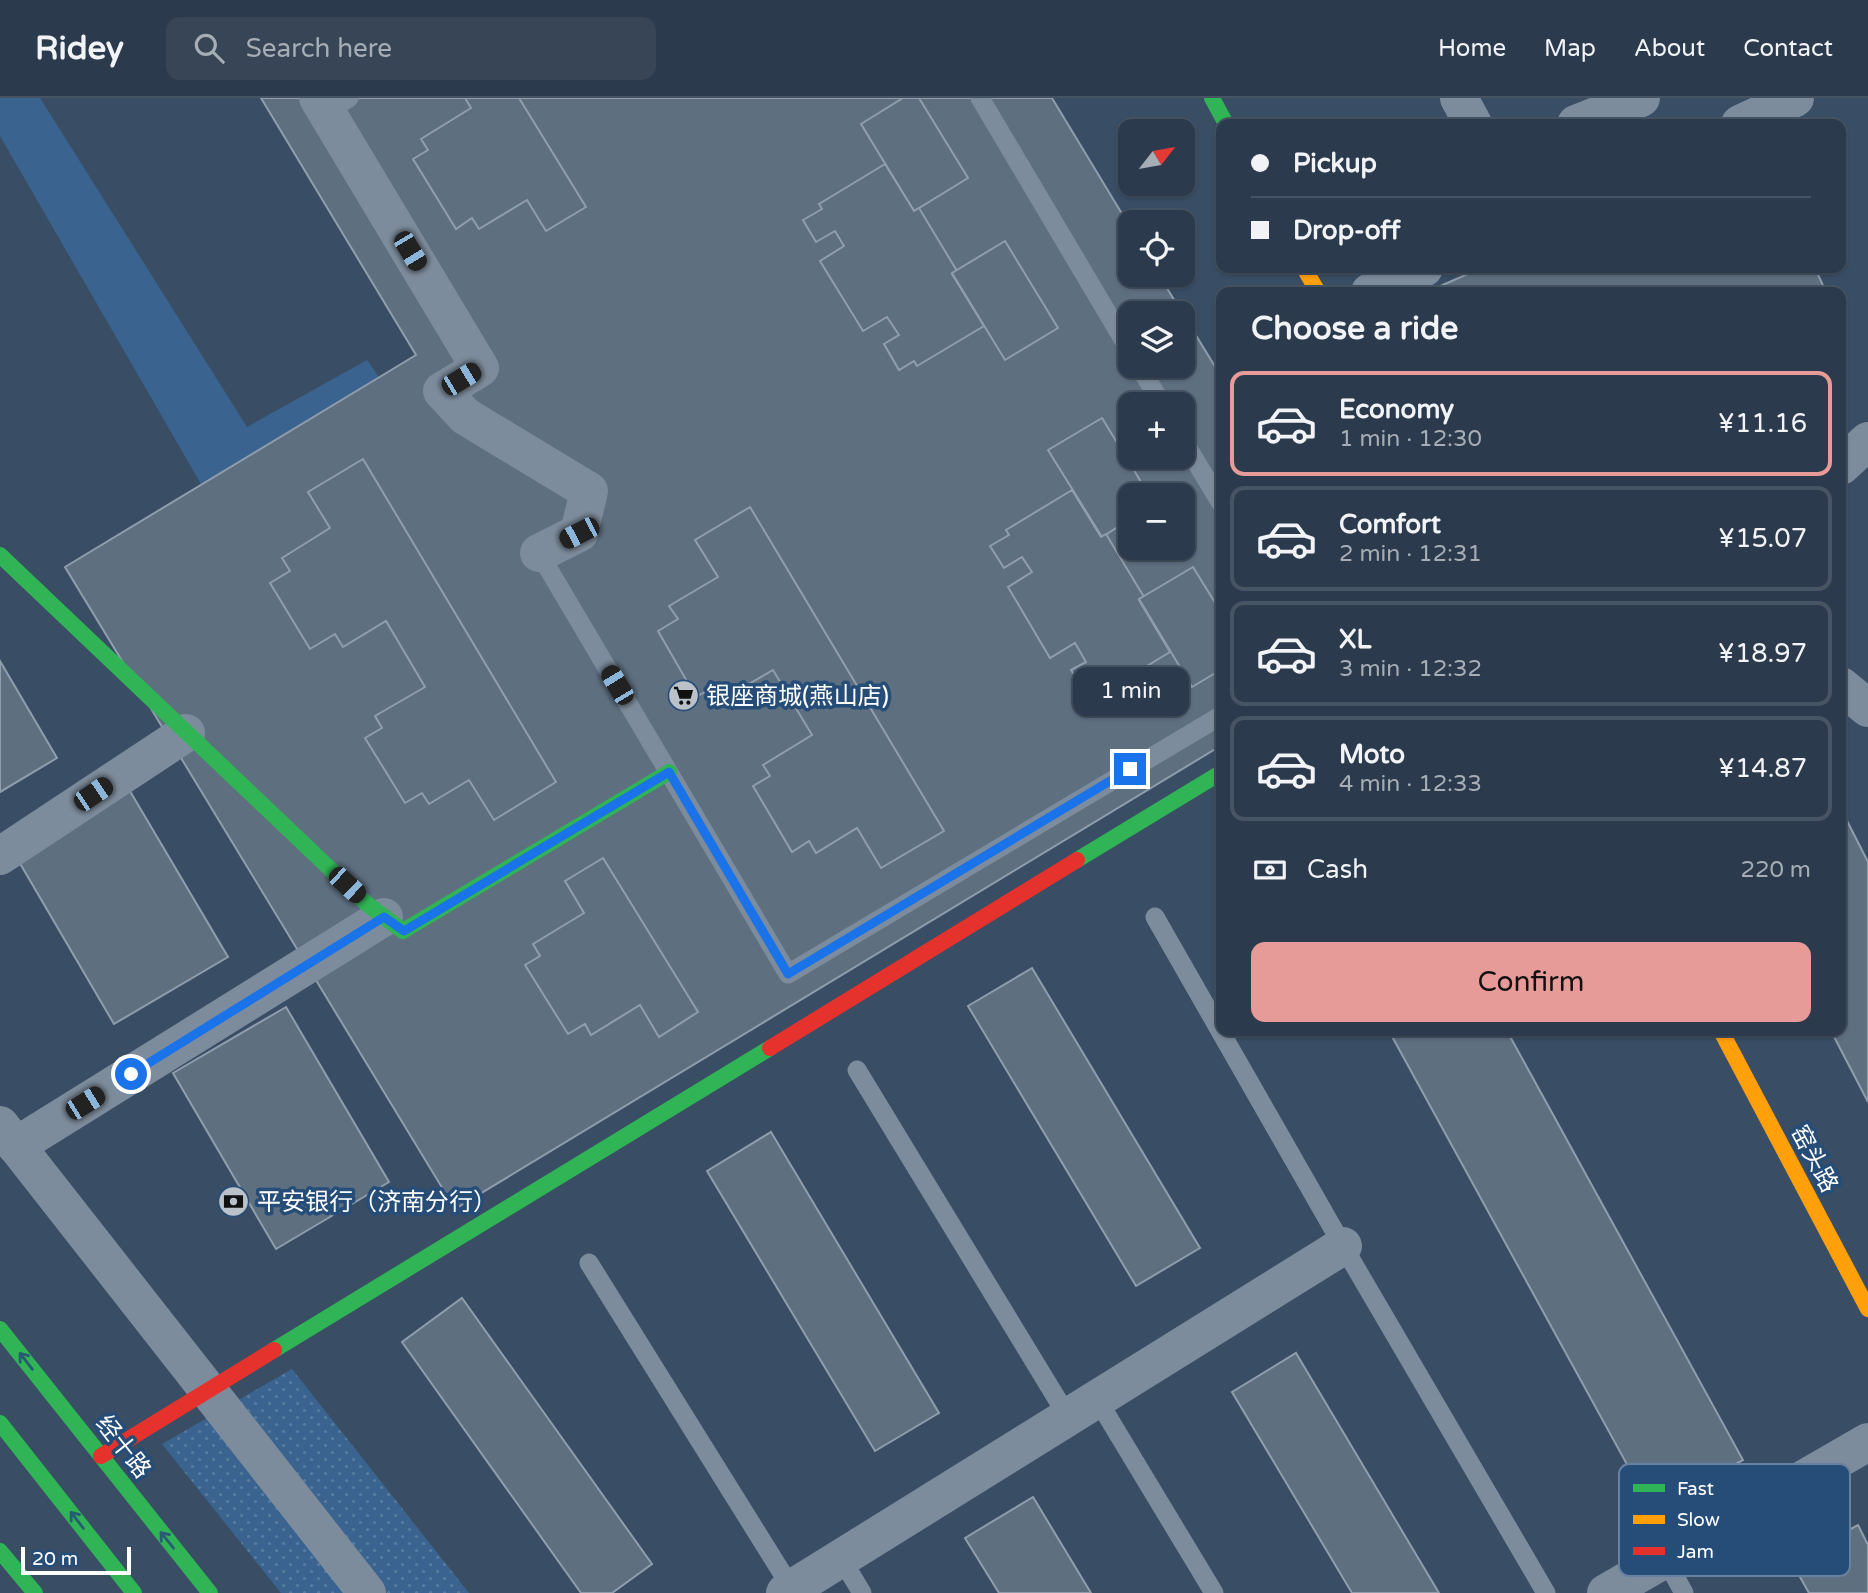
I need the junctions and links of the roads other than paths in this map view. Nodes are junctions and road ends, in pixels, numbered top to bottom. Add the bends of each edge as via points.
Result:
1 (980, 98) edge
2 (1212, 98) edge
3 (1460, 98) edge
4 (1641, 98) edge
5 (1795, 98) edge
6 (331, 103) edge
7 (1223, 119) edge
8 (1470, 119) edge
9 (1588, 119) edge
10 (1751, 119) edge
11 (1413, 273) edge
12 (1381, 287) edge
13 (1118, 331) edge
14 (1868, 441) edge
15 (1195, 460) edge
16 (1846, 461) edge
17 (1216, 495) edge
18 (539, 553) joint
19 (0, 555) edge
20 (1846, 691) edge
21 (1868, 709) edge
22 (1216, 719) edge
23 (186, 733) junction
24 (669, 772) junction
25 (1216, 776) edge
26 (0, 856) edge
27 (1155, 916) dead end
28 (384, 917) junction
29 (1216, 1023) edge
30 (1223, 1036) edge
31 (1724, 1036) edge
32 (857, 1070) dead end
33 (8, 1136) edge
34 (1343, 1246) junction
35 (589, 1263) dead end
36 (1868, 1309) edge
37 (0, 1329) edge
38 (209, 1390) junction
39 (1082, 1408) junction
40 (0, 1423) edge
41 (1868, 1442) edge
42 (101, 1456) junction
43 (1830, 1464) edge
44 (0, 1551) edge
45 (841, 1558) junction
46 (1636, 1576) edge
47 (1674, 1576) edge
48 (788, 1591) edge
49 (35, 1593) edge
50 (134, 1593) edge
51 (210, 1593) edge
52 (367, 1593) edge
53 (862, 1593) edge
54 (1214, 1593) edge
55 (1546, 1593) edge
56 (1606, 1593) edge
57 (1684, 1593) edge

1 - 13 lane
2 - 7 main road
3 - 8 street
4 - 9 street
5 - 10 street
6 - 18 street via 480,368 442,391 465,416 589,491 579,533
11 - 12 street
14 - 16 street
15 - 17 lane
18 - 24 lane
19 - 23 main road
20 - 21 street
22 - 24 lane via 788,974
23 - 26 street
23 - 28 main road
24 - 28 main road via 404,931
25 - 38 main road
27 - 29 lane
28 - 33 street
30 - 34 lane
31 - 36 main road, 窑头路
32 - 39 lane
33 - 38 street
34 - 39 street
34 - 55 lane
35 - 48 lane
42 -> 37 main road, 经十路
38 - 42 main road
38 - 52 street
39 - 45 street
39 - 54 lane
50 -> 40 main road
41 - 43 street
51 -> 42 main road, 经十路
44 - 49 main road
45 - 48 street
45 - 53 lane
46 - 56 street
47 - 57 lane

